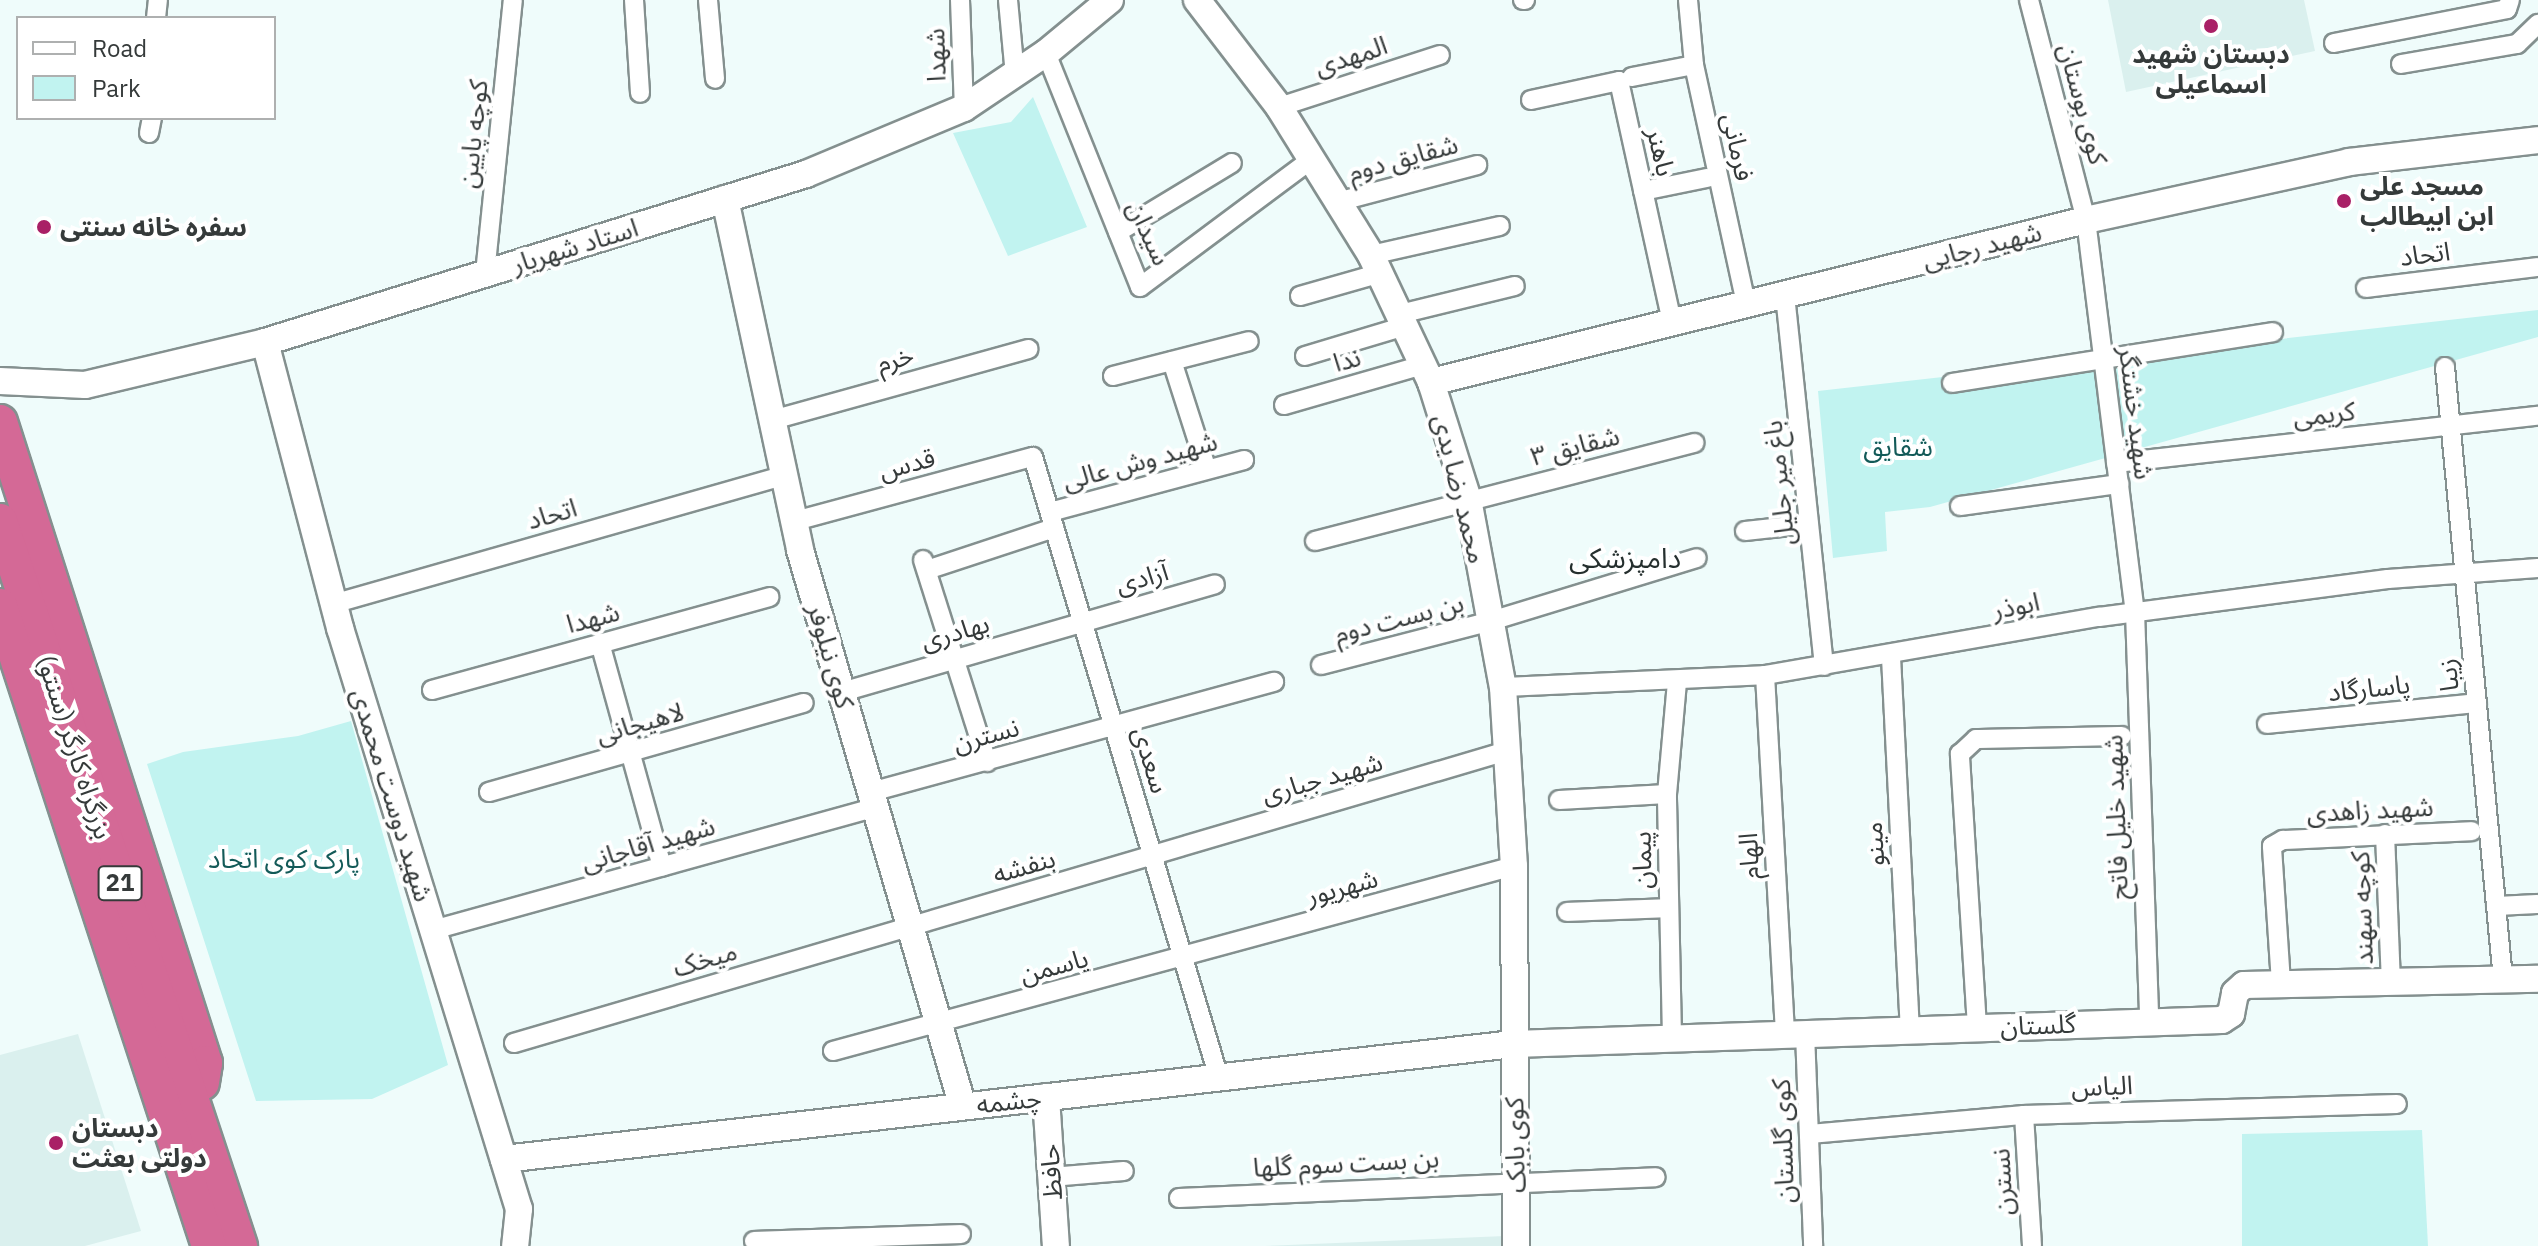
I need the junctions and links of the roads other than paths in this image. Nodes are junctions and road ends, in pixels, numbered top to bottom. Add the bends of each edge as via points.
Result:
1 (513, 0) edge
2 (634, 0) edge
3 (708, 0) edge
4 (960, 0) edge
5 (1008, 0) edge
6 (1110, 0) edge
7 (1197, 0) edge
8 (1688, 0) edge
9 (2029, 0) edge
10 (2510, 0) edge
11 (2538, 24) edge
12 (2334, 43) dead end
13 (1046, 53) junction
14 (1440, 55) dead end
15 (2401, 64) dead end
16 (1694, 65) junction
17 (1015, 75) junction
18 (1632, 77) dead end
19 (715, 79) dead end
20 (640, 93) dead end
21 (1531, 100) dead end
22 (1279, 107) junction
23 (964, 108) junction
24 (2538, 140) edge
25 (1313, 158) junction
26 (1232, 163) dead end
27 (1477, 165) dead end
28 (1707, 178) dead end
29 (1643, 191) junction
30 (725, 199) junction
31 (1341, 201) junction
32 (2086, 220) junction
33 (1500, 226) dead end
34 (1118, 232) junction
35 (1376, 264) junction
36 (2538, 267) edge
37 (485, 274) junction
38 (1515, 286) dead end
39 (2366, 288) dead end
40 (1785, 295) junction
41 (1300, 296) dead end
42 (1746, 304) junction
43 (1403, 320) junction
44 (1672, 323) junction
45 (2273, 332) dead end
46 (1249, 341) dead end
47 (265, 342) junction
48 (1028, 349) dead end
49 (1305, 356) dead end
50 (2103, 359) junction
51 (1172, 361) junction
52 (2445, 367) dead end
53 (1427, 373) junction
54 (1113, 376) dead end
55 (0, 381) edge
56 (1952, 383) dead end
57 (1284, 405) dead end
58 (2538, 416) edge
59 (776, 419) junction
60 (0, 422) edge
61 (2450, 426) junction
62 (1695, 443) dead end
63 (1033, 457) joint
64 (1244, 460) dead end
65 (2116, 463) junction
66 (1207, 470) junction
67 (786, 475) junction
68 (2119, 484) junction
69 (1468, 499) junction
70 (1960, 506) dead end
71 (1052, 520) junction
72 (0, 521) edge
73 (795, 521) junction
74 (1809, 524) junction
75 (1745, 531) dead end
76 (1315, 541) dead end
77 (1697, 558) dead end
78 (2538, 568) edge
79 (2464, 570) junction
80 (1215, 584) dead end
81 (769, 597) dead end
82 (333, 604) junction
83 (0, 606) edge
84 (2135, 612) junction
85 (1491, 621) junction
86 (1083, 622) junction
87 (600, 643) junction
88 (1891, 657) junction
89 (955, 659) junction
90 (1321, 665) dead end
91 (1824, 666) junction
92 (1765, 675) junction
93 (1677, 681) junction
94 (1274, 682) dead end
95 (1503, 687) junction
96 (432, 690) dead end
97 (842, 692) junction
98 (804, 703) dead end
99 (2477, 703) junction
100 (2267, 724) dead end
101 (1115, 729) junction
102 (2122, 736) dead end
103 (1507, 751) junction
104 (632, 752) junction
105 (987, 762) junction
106 (489, 792) dead end
107 (1667, 794) junction
108 (874, 800) junction
109 (1559, 800) dead end
110 (2472, 831) dead end
111 (2385, 834) junction
112 (1152, 855) junction
113 (1514, 866) junction
114 (662, 867) junction
115 (2538, 904) edge
116 (2496, 906) junction
117 (1669, 908) junction
118 (1567, 912) dead end
119 (911, 926) junction
120 (433, 930) junction
121 (1183, 958) junction
122 (2503, 979) junction
123 (2538, 979) edge
124 (2391, 981) junction
125 (2281, 983) junction
126 (2149, 1021) junction
127 (940, 1025) junction
128 (1977, 1027) junction
129 (1910, 1030) junction
130 (1795, 1034) junction
131 (1672, 1038) junction
132 (514, 1043) dead end
133 (1514, 1044) junction
134 (833, 1051) dead end
135 (1219, 1078) junction
136 (1046, 1097) junction
137 (2397, 1104) dead end
138 (963, 1107) junction
139 (197, 1115) junction
140 (2024, 1115) junction
141 (1810, 1134) junction
142 (504, 1159) junction
143 (1124, 1171) dead end
144 (1051, 1177) junction
145 (1656, 1177) dead end
146 (1515, 1180) junction
147 (1179, 1198) dead end
148 (961, 1234) dead end
149 (222, 1239) edge
150 (754, 1241) dead end
151 (867, 1242) edge
152 (515, 1246) edge
153 (1056, 1246) edge
154 (1516, 1246) edge
155 (1813, 1246) edge
156 (2032, 1246) edge

1 - 37 street, کوچه پایین
2 - 20 street
3 - 19 street
4 - 23 street, شهدا
5 - 17 street
6 - 13 main road, استاد شهریار
7 - 22 main road, محمد رضا یدی
8 - 16 street, فرمانی
9 - 32 street, کوی بوستان
10 - 12 street via 2507,9
11 - 15 street via 2517,44
13 - 17 main road, استاد شهریار
13 - 34 street, سیدان
14 - 22 street, المهدی
16 - 18 street
16 - 42 street, فرمانی
17 - 23 main road, استاد شهریار
21 - 29 street, باهنر via 1619,81
22 - 25 main road, محمد رضا یدی
23 - 30 main road, استاد شهریار via 806,174
24 - 32 main road, شهید رجایی via 2349,162
25 - 31 main road, محمد رضا یدی
25 - 34 street, سیدان via 1140,287
26 - 34 street
27 - 31 street, شقایق دوم
28 - 29 street
29 - 44 street, باهنر
30 - 37 main road, استاد شهریار
30 - 59 main road, کوی نیلوفر
31 - 35 main road, محمد رضا یدی
32 - 40 main road, شهید رجایی
32 - 50 street, شهید خشتگر
33 - 35 street
35 - 41 street
35 - 43 main road, محمد رضا یدی
36 - 39 street, اتحاد
37 - 47 main road, استاد شهریار
38 - 43 street
40 - 42 main road, شهید رجایی
40 - 74 street, باغ میر جلیل
42 - 44 main road, شهید رجایی
43 - 49 street
43 - 53 main road, محمد رضا یدی
44 - 53 main road, شهید رجایی
45 - 50 street
46 - 51 street
47 - 55 main road, استاد شهریار via 85,385
47 - 82 main road, شهید دوست محمدی
48 - 59 street, خرم
50 - 56 street
50 - 65 street, شهید خشتگر
51 - 54 street
51 - 66 street
52 - 61 street, زیبا
53 - 57 street, ندا
53 - 69 main road, محمد رضا یدی
58 - 61 street, کریمی
59 - 67 main road, کوی نیلوفر
60 - 139 highway via 205,1063
61 - 65 street, کریمی
61 - 79 street, زیبا
62 - 69 street, شقایق ۳
63 - 71 street, سعدی
63 - 73 street, قدس
64 - 66 street, شهید وش عالی
65 - 68 street, شهید خشتگر
66 - 71 street, شهید وش عالی
67 - 73 main road, کوی نیلوفر
67 - 82 street, اتحاد
68 - 70 street
68 - 84 street, شهید خشتگر
69 - 76 street, شقایق ۳
69 - 85 main road, محمد رضا یدی
71 - 86 street, سعدی
71 - 89 street, شهید وش عالی via 925,565
72 - 139 highway, بزرگراه کارگر (سنتو) / 21
73 - 97 main road, کوی نیلوفر
74 - 75 street
74 - 91 street, باغ میر جلیل
77 - 85 street, بن بست دوم
78 - 79 street, ابوذر
79 - 84 street, ابوذر
79 - 99 street, زیبا
80 - 86 street, آزادی
81 - 87 street, شهدا
82 - 120 main road, شهید دوست محمدی
83 - 149 highway, بزرگراه کارگر (سنتو) / 21
84 - 88 street, ابوذر
84 - 126 street, شهید خلیل فاتح
85 - 90 street, بن بست دوم
85 - 95 main road, محمد رضا یدی
86 - 89 street, بهادری
86 - 101 street, سعدی
87 - 96 street, شهدا
87 - 104 street
88 - 91 street, ابوذر
88 - 129 street, مینو
89 - 97 street, بهادری
89 - 105 street
91 - 92 street, ابوذر
92 - 93 street, ابوذر
92 - 130 street, الهام
93 - 95 street, ابوذر
93 - 107 street, پیمان
94 - 101 street, نسترن
95 - 103 main road, محمد رضا یدی
97 - 108 main road, کوی نیلوفر
98 - 104 street, لاهیجانی
99 - 100 street, پاسارگاد
99 - 116 street, زیبا
101 - 105 street, نسترن
101 - 112 street, سعدی
102 - 128 street via 1976,739 1960,754
103 - 112 street, شهید جباری
103 - 113 main road, محمد رضا یدی
104 - 106 street, لاهیجانی
104 - 114 street
105 - 108 street, نسترن
107 - 109 street
107 - 117 street, پیمان
108 - 114 street, شهید آقاجانی
108 - 119 main road, کوی نیلوفر
110 - 111 street, شهید زاهدی
111 - 124 street, کوچه سهند
111 - 125 street, شهید زاهدی via 2283,840 2272,846
112 - 119 street, بنفشه
112 - 121 street, سعدی
113 - 121 street, شهریور
113 - 133 main road, محمد رضا یدی
114 - 120 street, شهید آقاجانی
115 - 116 street
116 - 122 street, زیبا
117 - 118 street
117 - 131 street, پیمان
119 - 127 main road, کوی نیلوفر
119 - 132 street, میخک
120 - 142 main road, شهید دوست محمدی
121 - 127 street, یاسمن
121 - 135 street, سعدی
122 - 123 main road, گلستان
122 - 124 main road, گلستان
124 - 125 main road, گلستان
125 - 126 main road, گلستان via 2238,988 2227,1018
126 - 128 main road, گلستان
127 - 134 street, یاسمن
127 - 138 main road, کوی نیلوفر
128 - 129 main road, گلستان
129 - 130 main road, گلستان
130 - 131 main road, گلستان
130 - 141 street, کوی گلستان
131 - 133 main road, گلستان
133 - 135 main road, چشمه
133 - 146 main road, کوی بابک
135 - 136 main road, چشمه
136 - 138 main road, چشمه
136 - 144 main road, حافظ
137 - 140 street, الیاس
138 - 142 main road, چشمه
139 - 149 highway, بزرگراه کارگر (سنتو) / 21
140 - 141 street, الیاس
140 - 156 street, نسترن
141 - 155 street, کوی گلستان
142 - 152 main road, شهید دوست محمدی via 519,1209
143 - 144 street
144 - 153 main road, حافظ
145 - 146 street, بن بست سوم گلها
146 - 147 street, بن بست سوم گلها
146 - 154 main road, کوی بابک
148 - 151 street
150 - 151 street

